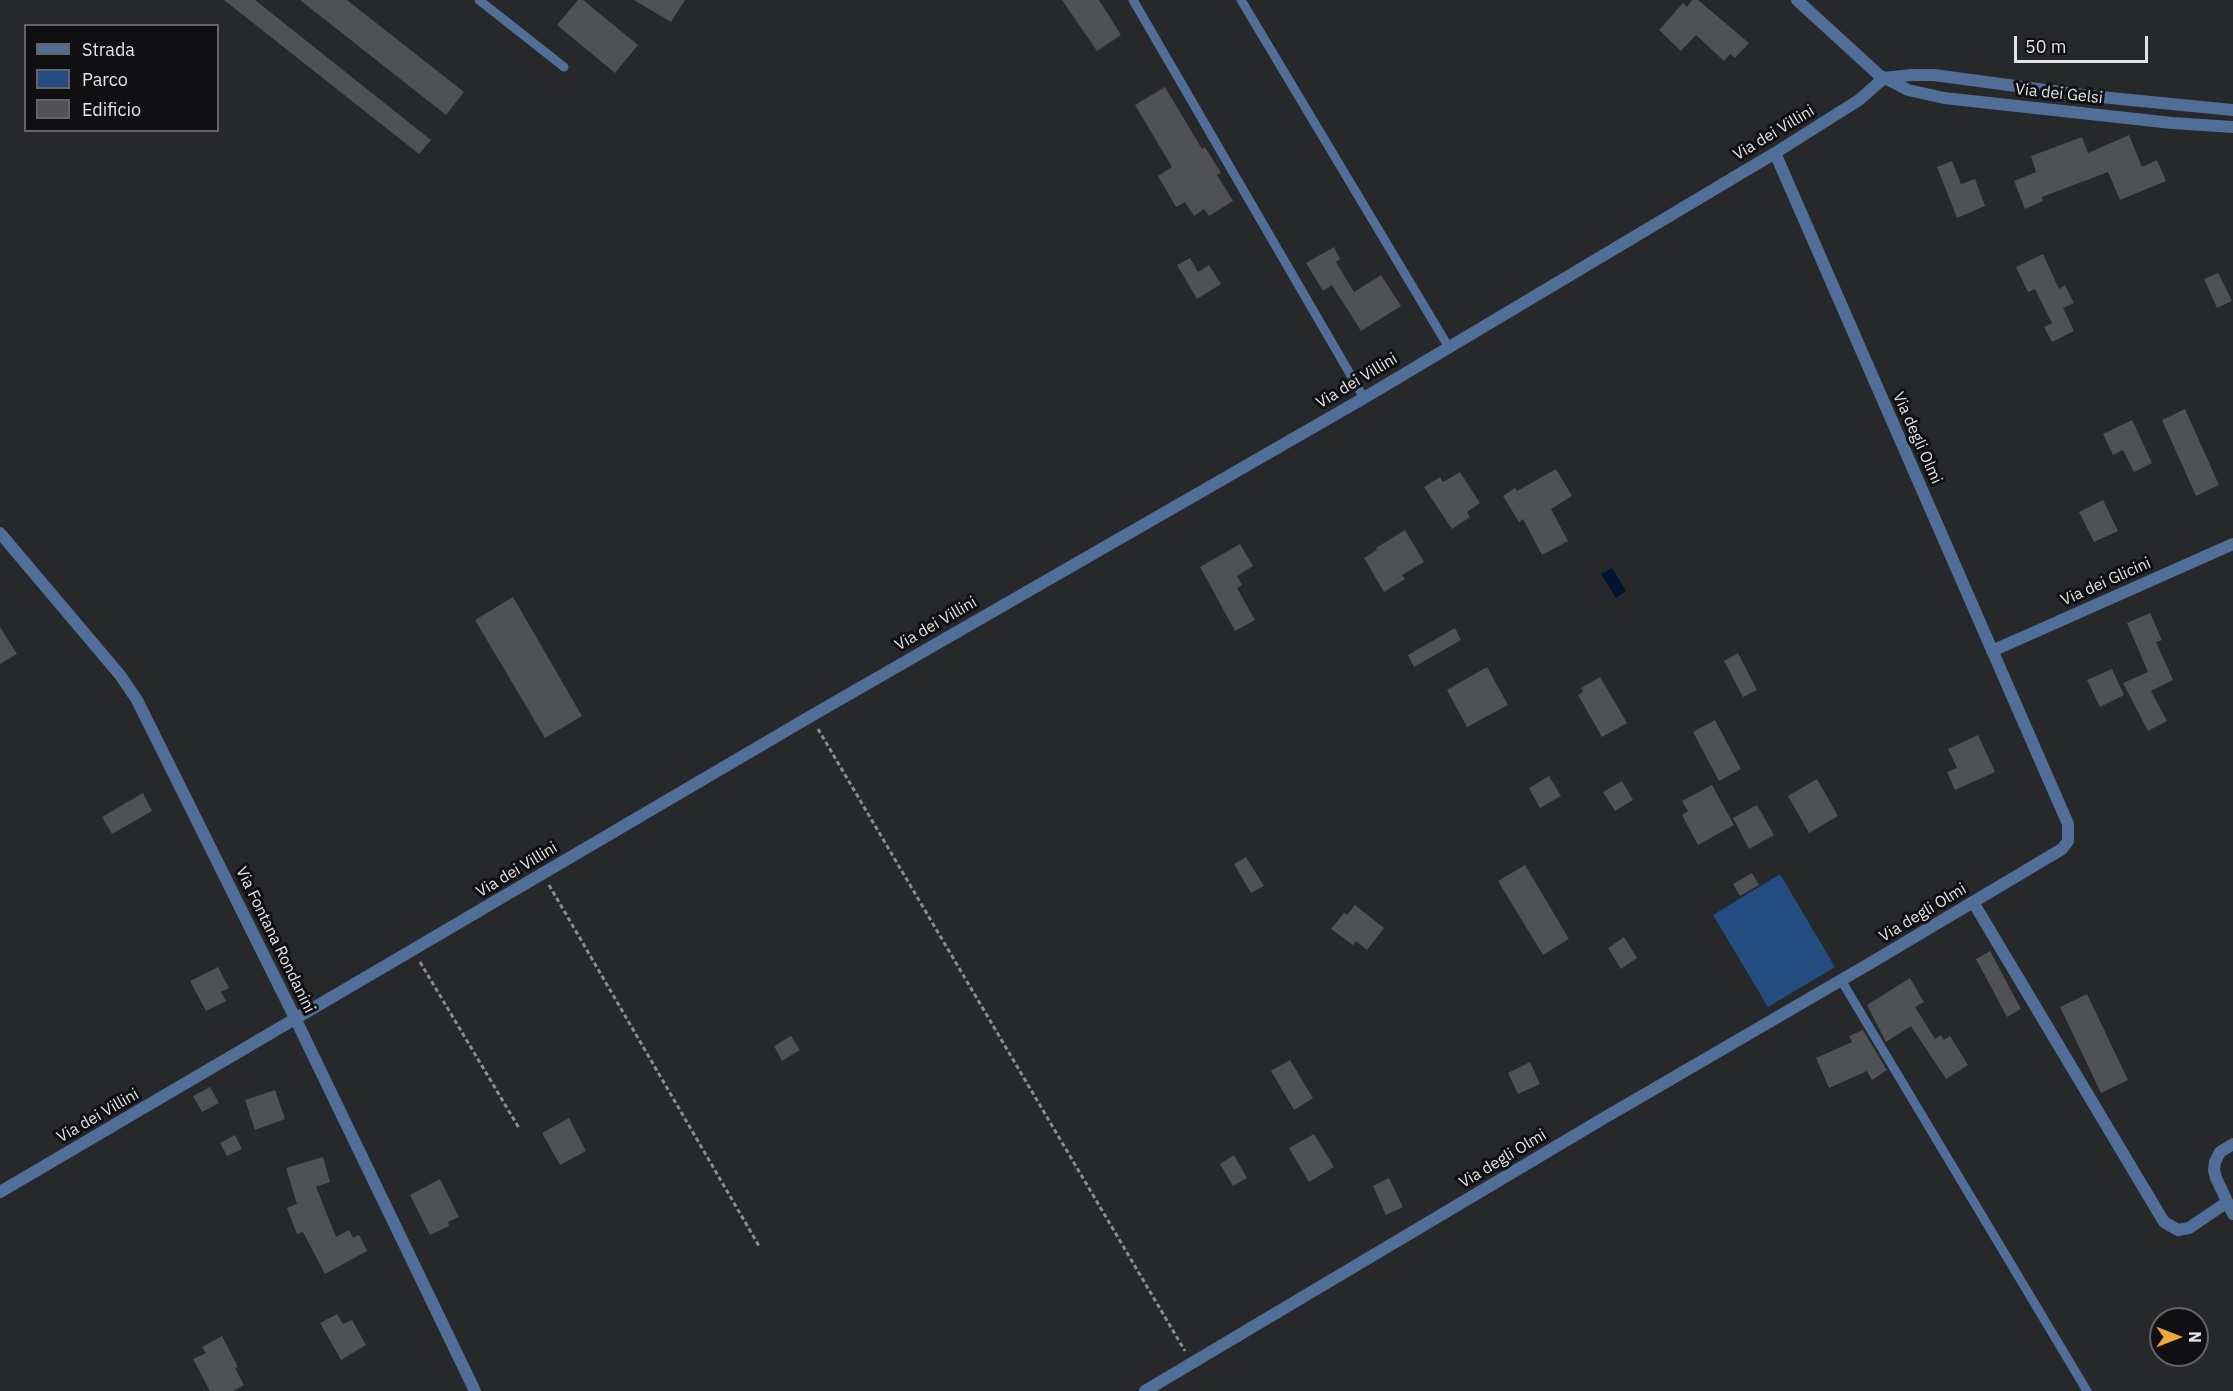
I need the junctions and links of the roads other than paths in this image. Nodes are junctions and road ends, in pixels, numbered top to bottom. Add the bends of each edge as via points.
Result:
1 (479, 0) edge
2 (1133, 0) edge
3 (1241, 0) edge
4 (1797, 0) edge
5 (564, 67) dead end
6 (1884, 78) junction
7 (2233, 110) edge
8 (2233, 127) edge
9 (1774, 153) junction
10 (1448, 346) junction
11 (1364, 398) junction
12 (0, 533) edge
13 (2233, 544) edge
14 (1992, 651) junction
15 (1973, 902) junction
16 (1841, 981) junction
17 (296, 1020) junction
18 (2233, 1144) edge
19 (0, 1192) edge
20 (2226, 1203) junction
21 (2233, 1214) edge
22 (475, 1391) edge
23 (1145, 1391) edge
24 (2086, 1391) edge

1 - 5 lane
2 - 11 lane
3 - 10 lane
4 - 6 street, Via dei Gelsi
6 - 7 street via 1934,75
6 - 8 street, Via dei Gelsi via 1908,90 1944,98
6 - 9 street, Via dei Villini via 1859,100
9 - 10 street, Via dei Villini
9 - 14 street, Via degli Olmi
10 - 11 street, Via dei Villini
11 - 17 street, Via dei Villini via 811,716
12 - 17 street, Via Fontana Rondanini via 128,686
13 - 14 street, Via dei Glicini
14 - 15 street, Via degli Olmi via 2069,832 2064,847
15 - 16 street, Via degli Olmi
15 - 20 street via 2164,1222 2178,1230 2189,1228
16 - 23 street, Via degli Olmi
16 - 24 lane
17 - 19 street, Via dei Villini
17 - 22 street, Via Fontana Rondanini
18 - 20 street via 2220,1152 2215,1162 2216,1178
20 - 21 street

